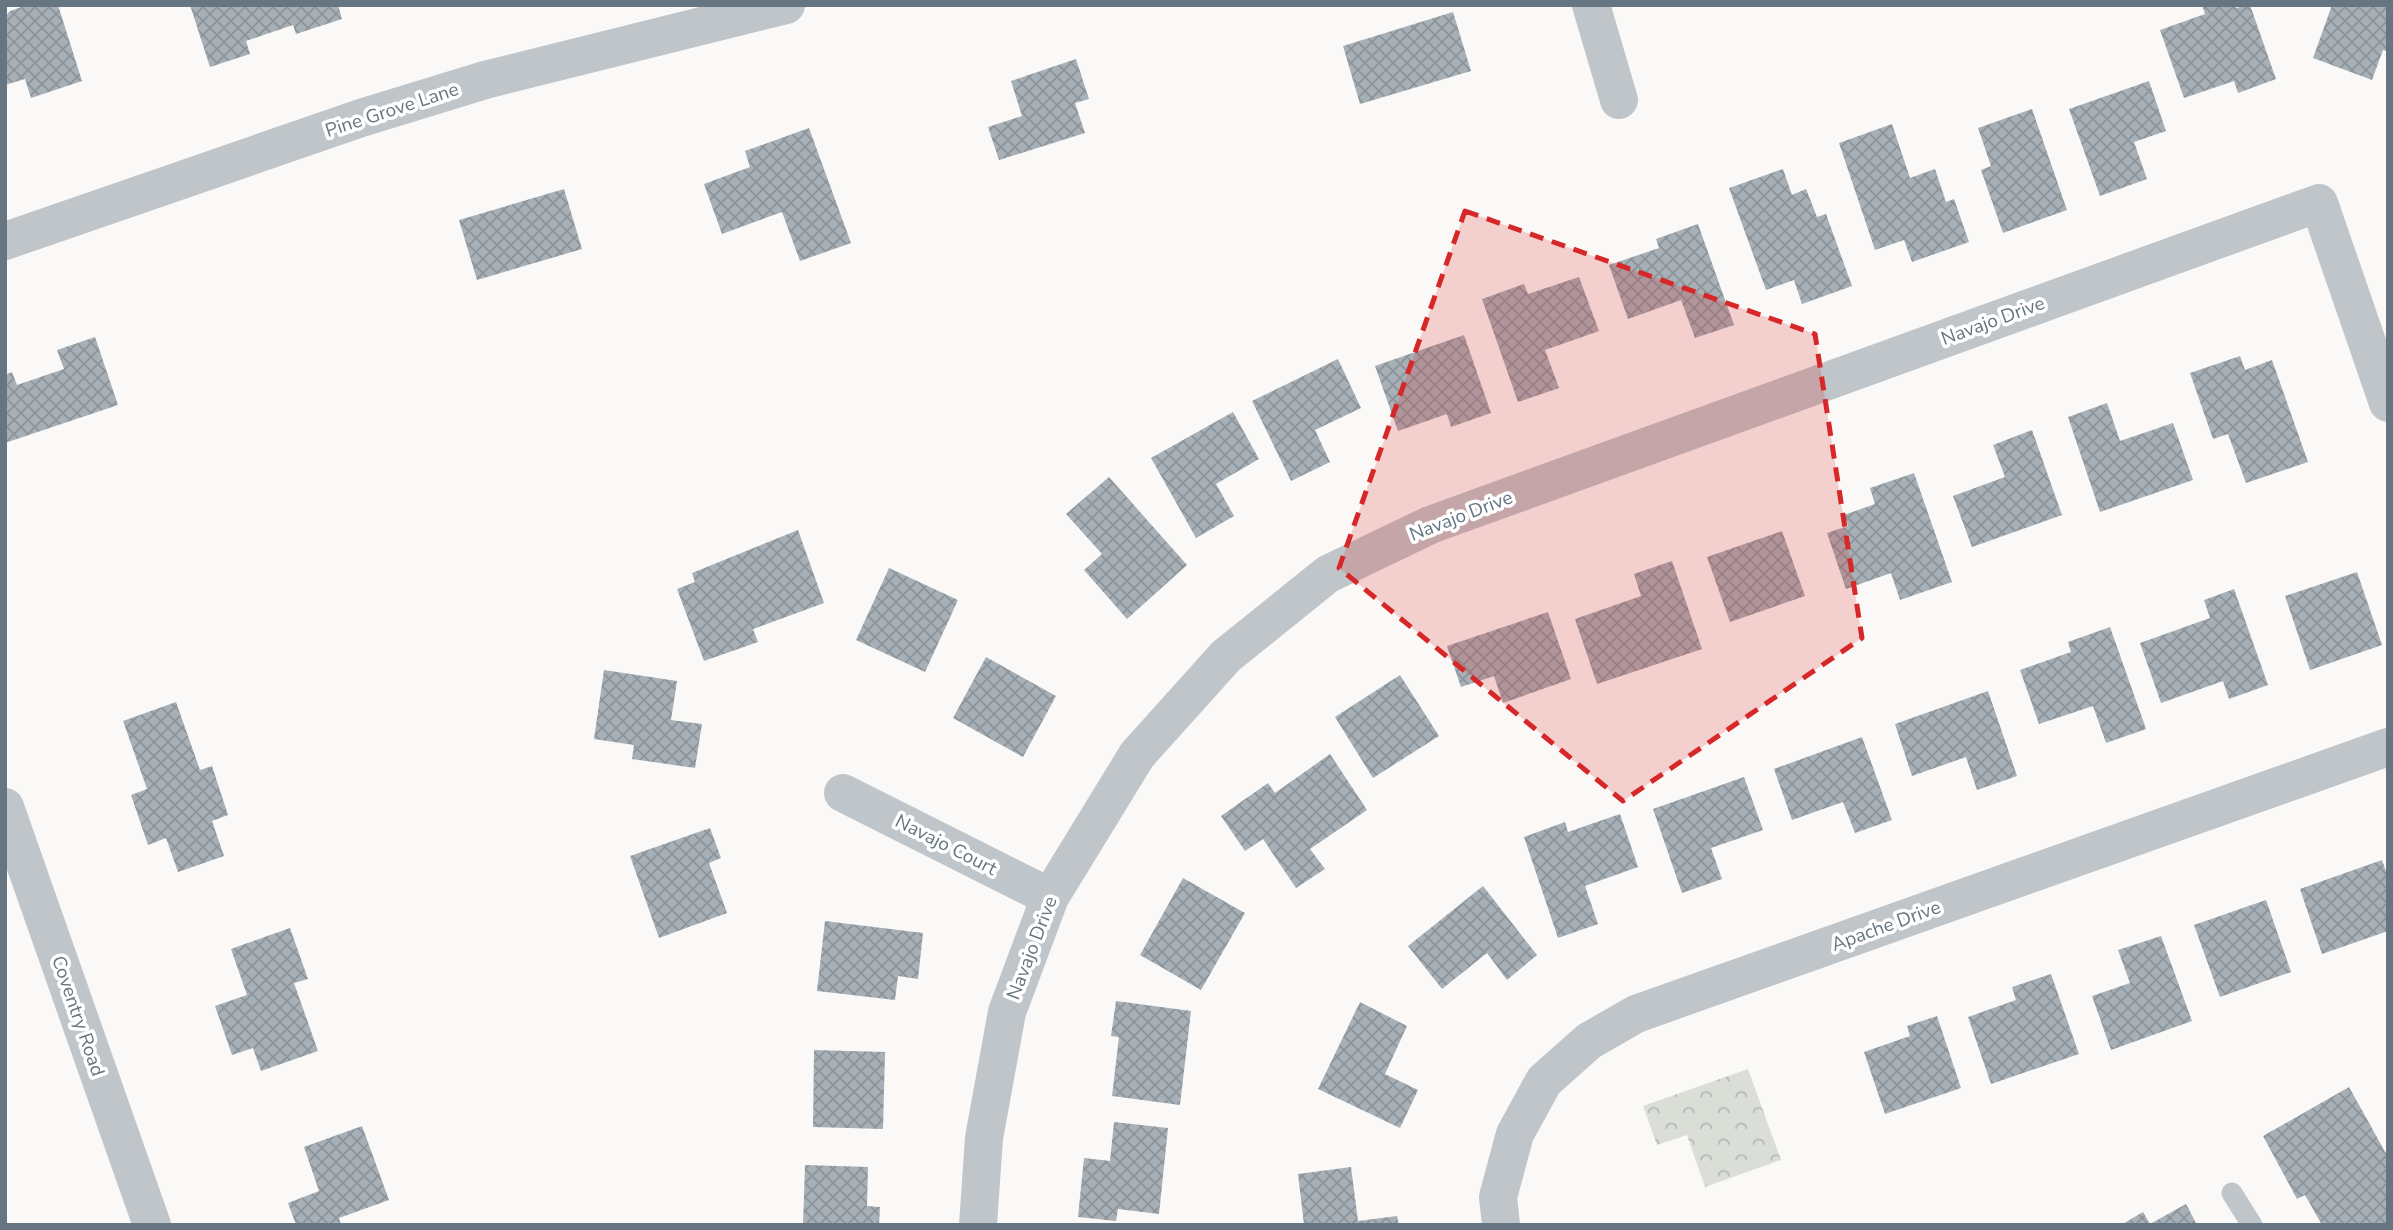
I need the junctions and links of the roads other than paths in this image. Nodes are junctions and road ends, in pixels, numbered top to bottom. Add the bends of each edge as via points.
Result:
1 (786, 5) edge
2 (1591, 5) edge
3 (1619, 100) dead end
4 (5, 241) edge
5 (2388, 403) edge
6 (2388, 747) edge
7 (843, 793) dead end
8 (5, 807) edge
9 (1050, 897) junction
10 (2232, 1193) dead end
11 (152, 1225) edge
12 (978, 1225) edge
13 (1501, 1225) edge
14 (2252, 1225) edge

1 - 4 street, Pine Grove Lane via 473,84
2 - 3 street
5 - 9 street, Navajo Drive via 2319,203 1430,525 1328,574 1226,656 1137,755
6 - 13 street, Apache Drive via 1636,1014 1589,1041 1544,1080 1515,1134 1498,1197
7 - 9 street, Navajo Court
8 - 11 street, Coventry Road
9 - 12 street, Navajo Drive via 1007,1012 984,1138
10 - 14 lane

